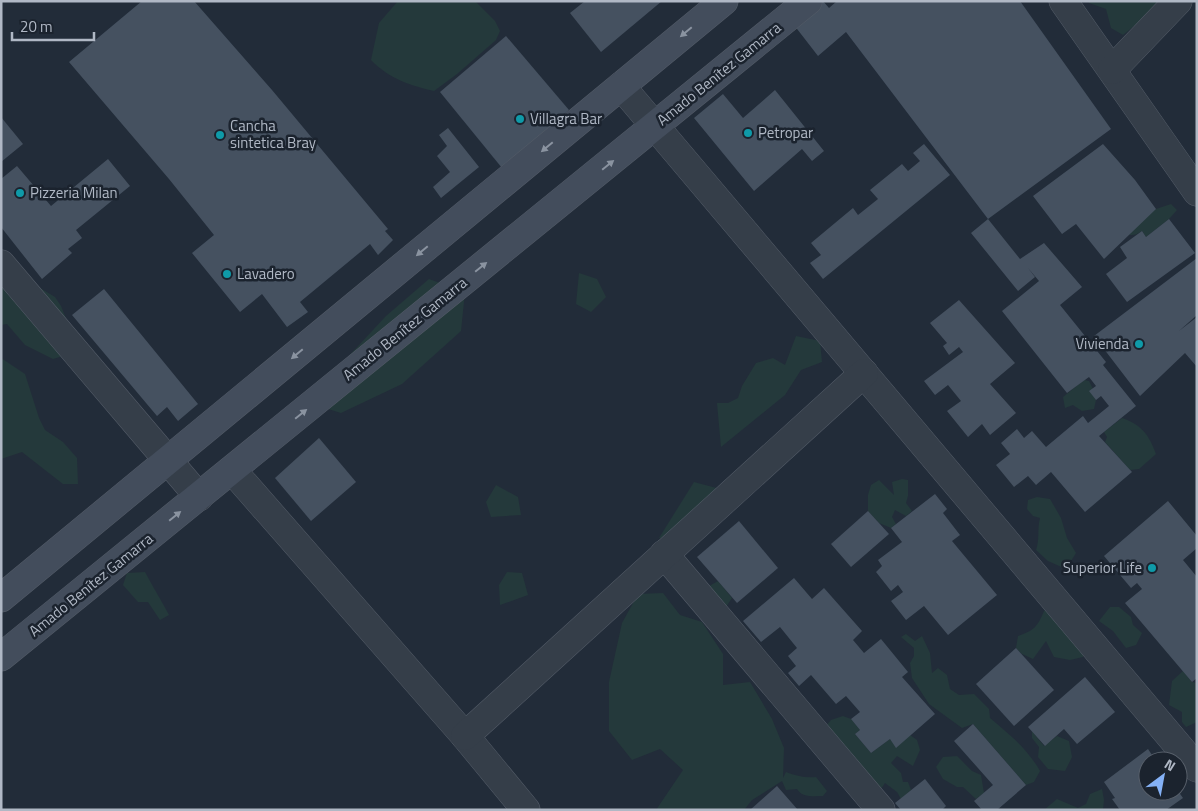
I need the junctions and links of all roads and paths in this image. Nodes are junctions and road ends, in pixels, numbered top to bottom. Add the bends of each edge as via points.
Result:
1 (724, 1) edge
2 (808, 1) edge
3 (1063, 1) edge
4 (1178, 1) edge
5 (1112, 70) junction
6 (621, 86) junction
7 (655, 126) junction
8 (1197, 192) edge
9 (1, 264) edge
10 (864, 373) junction
11 (168, 461) junction
12 (232, 470) junction
13 (199, 497) junction
14 (664, 554) junction
15 (1, 598) edge
16 (1, 657) edge
17 (464, 736) junction
18 (1197, 768) edge
19 (526, 810) edge
20 (881, 810) edge

1 -> 6 main road
2 - 7 main road, Amado Benítez Gamarra
3 - 5 street
4 - 5 street
5 - 8 street
6 - 7 street
6 -> 11 main road
7 - 10 street
12 -> 7 main road, Amado Benítez Gamarra
9 - 11 street
10 - 14 street
10 - 18 street
11 - 13 street
11 - 15 main road
12 - 13 main road, Amado Benítez Gamarra
12 - 17 street
16 -> 13 main road, Amado Benítez Gamarra
14 - 17 street
14 - 20 street
17 - 19 street

